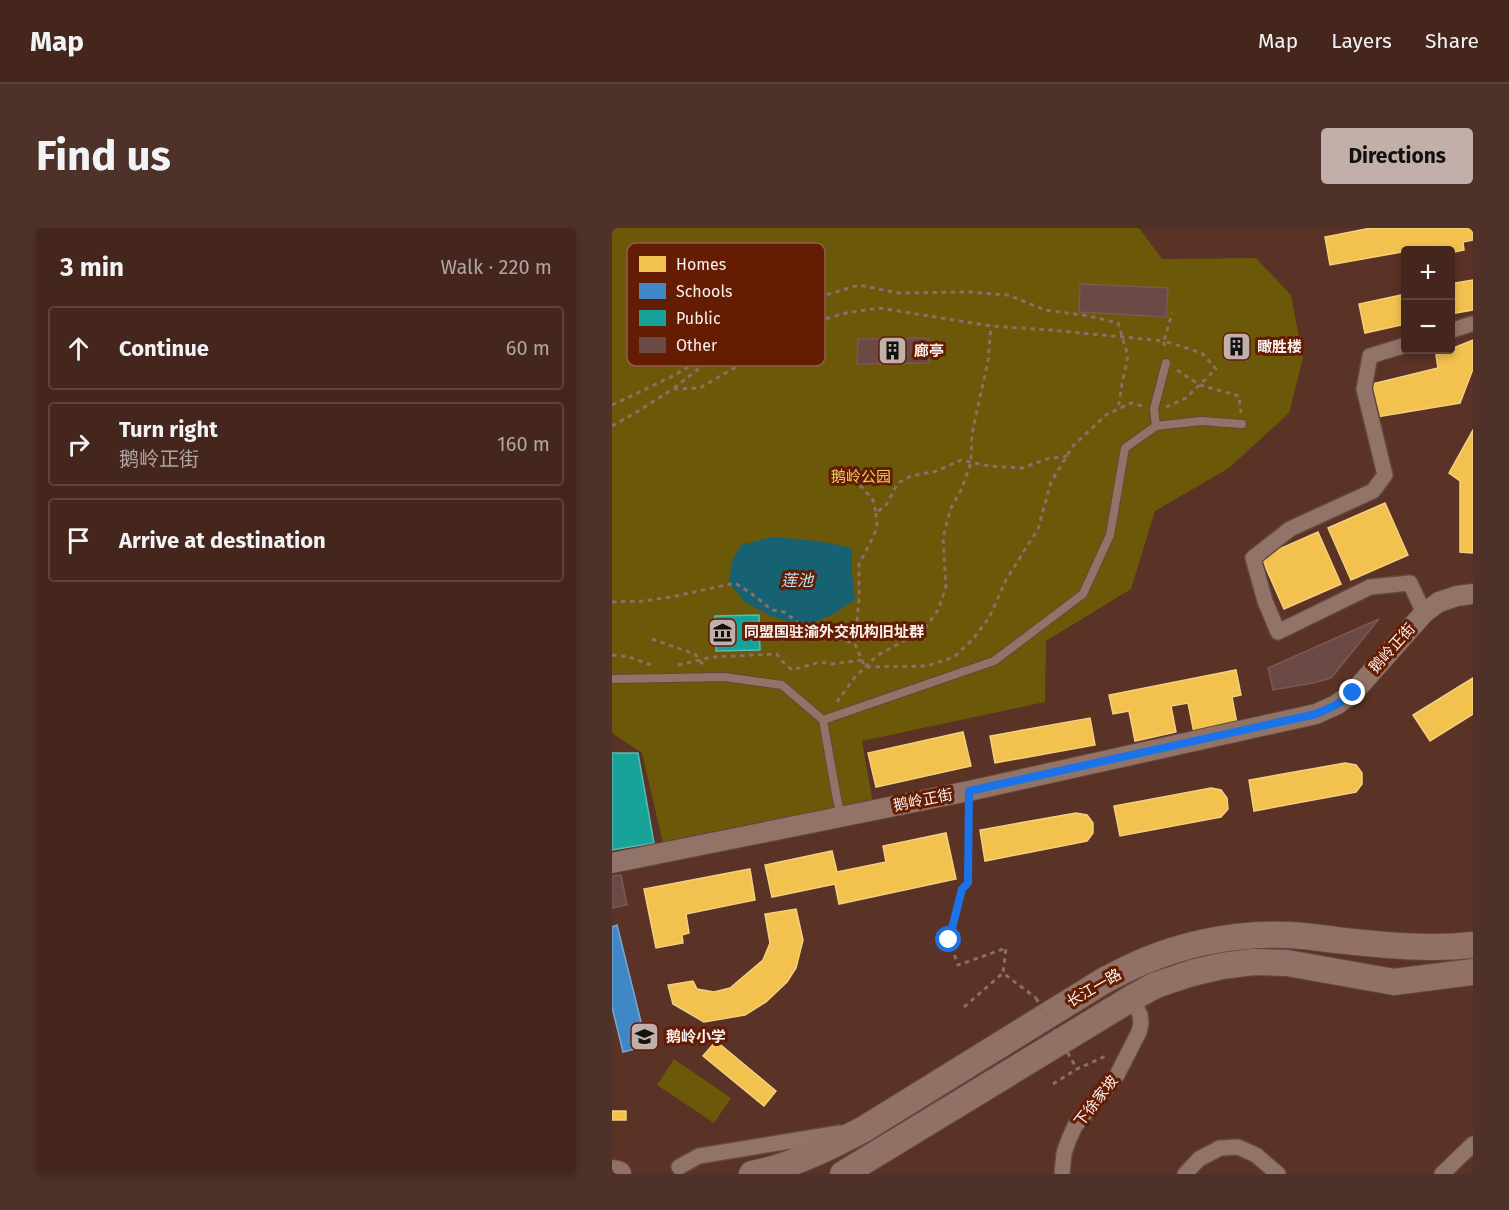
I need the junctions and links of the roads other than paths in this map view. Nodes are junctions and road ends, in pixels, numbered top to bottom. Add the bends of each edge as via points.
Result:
1 (1471, 324) dead end
2 (1455, 329) edge
3 (1401, 347) edge
4 (1166, 363) road end
5 (1242, 424) road end
6 (1156, 426) junction
7 (1473, 594) edge
8 (1424, 613) junction
9 (612, 679) edge
10 (823, 720) junction
11 (841, 817) junction
12 (612, 863) edge
13 (1473, 945) edge
14 (1473, 972) edge
15 (1132, 998) junction
16 (864, 1129) junction
17 (1473, 1144) edge
18 (679, 1167) dead end
19 (612, 1173) edge
20 (618, 1174) edge
21 (752, 1174) edge
22 (843, 1174) edge
23 (1062, 1174) edge
24 (1185, 1174) edge
25 (1278, 1174) edge
26 (1442, 1174) edge

1 - 2 street
3 - 8 street via 1370,356 1364,389 1385,475 1373,491 1290,529 1253,558 1278,632 1370,587 1410,583
4 - 6 lane via 1154,409
5 - 6 lane via 1201,421
6 - 10 lane via 1125,448 1110,535 1083,594 994,662
7 - 8 street, 鹅岭正街 via 1439,602
8 - 11 street, 鹅岭正街 via 1353,693 1316,714
9 - 10 lane via 724,677 782,685
10 - 11 lane
11 - 12 street, 鹅岭正街
13 - 16 main road, 长江一路 via 1414,947 1252,935 1185,947 1105,980
14 - 15 main road, 长江一路 via 1394,982 1287,963 1253,962 1192,973
15 - 22 main road, 长江一路
15 - 23 street, 下徐家坡 via 1140,1016 1138,1032 1117,1075 1075,1126 1064,1153
16 - 18 street via 699,1156
16 - 21 main road, 长江一路 via 826,1149
17 - 26 street
19 - 20 main road
24 - 25 street via 1199,1159 1220,1148 1238,1147 1256,1155

